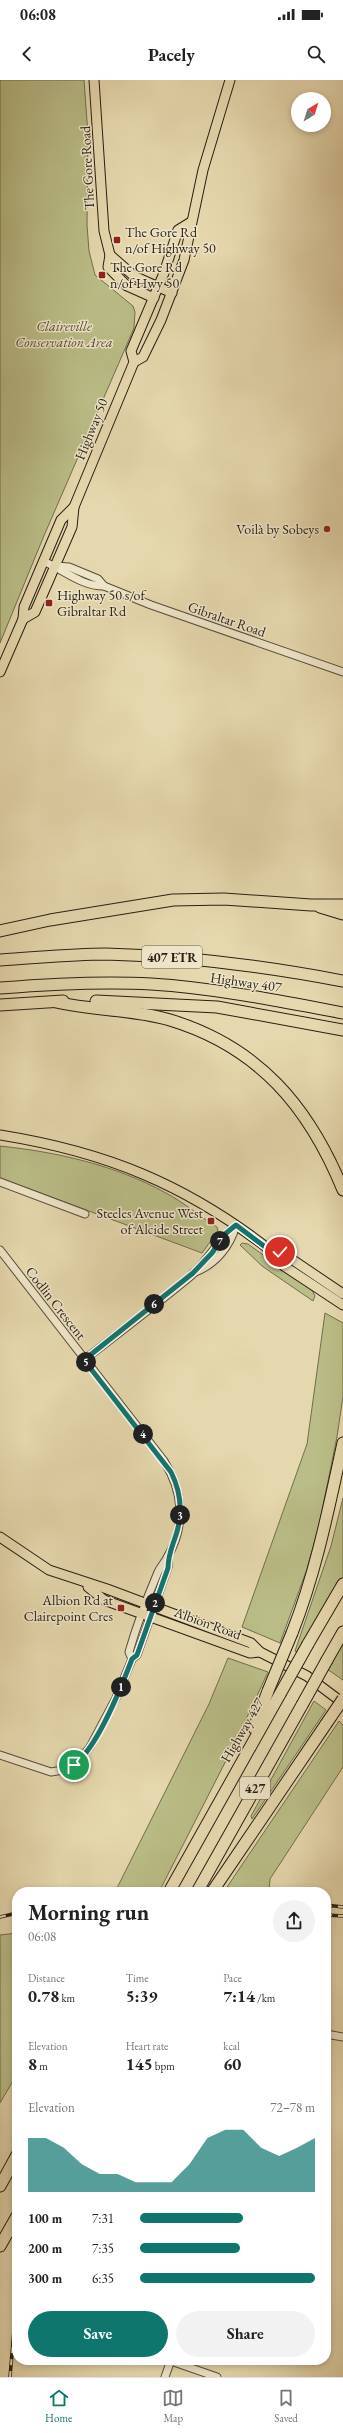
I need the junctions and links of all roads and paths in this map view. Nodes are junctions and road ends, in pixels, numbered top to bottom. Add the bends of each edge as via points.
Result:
1 (94, 80) edge
2 (230, 80) edge
3 (191, 222) junction
4 (110, 255) junction
5 (158, 287) junction
6 (172, 293) junction
7 (154, 298) junction
8 (134, 362) junction
9 (74, 507) junction
10 (44, 561) junction
11 (55, 566) junction
12 (23, 619) junction
13 (0, 672) edge
14 (343, 672) edge
15 (312, 905) junction
16 (343, 905) edge
17 (343, 914) edge
18 (0, 931) edge
19 (0, 960) edge
20 (343, 981) edge
21 (0, 988) edge
22 (56, 1002) junction
23 (0, 1005) edge
24 (343, 1013) edge
25 (343, 1030) edge
26 (0, 1134) edge
27 (0, 1182) edge
28 (343, 1190) edge
29 (85, 1214) dead end
30 (236, 1225) junction
31 (0, 1250) edge
32 (272, 1252) junction
33 (343, 1294) edge
34 (343, 1305) edge
35 (84, 1360) junction
36 (343, 1443) edge
37 (0, 1537) edge
38 (82, 1583) junction
39 (343, 1584) edge
40 (149, 1605) junction
41 (141, 1613) junction
42 (150, 1616) junction
43 (343, 1632) edge
44 (260, 1652) junction
45 (132, 1659) junction
46 (343, 1699) edge
47 (343, 1703) edge
48 (0, 1755) edge
49 (242, 1760) junction
50 (172, 1887) edge
51 (200, 1887) edge
52 (215, 1887) edge
53 (331, 2035) edge
54 (343, 2037) edge
55 (12, 2164) edge
56 (0, 2186) edge
57 (12, 2225) edge
58 (0, 2246) edge
59 (169, 2365) edge
60 (185, 2365) edge
61 (165, 2377) edge
62 (217, 2377) edge

1 - 4 main road, The Gore Road via 104,231
2 - 3 main road, Highway 50
3 - 5 main road, Highway 50 via 178,230
3 - 6 main road, Highway 50 via 188,247
4 - 5 main road via 134,276
4 - 7 main road, The Gore Road via 108,267 117,278 133,290
5 - 6 main road
5 - 7 main road, Highway 50
6 - 8 main road, Highway 50 via 144,357
7 - 8 main road, Highway 50 via 131,351
8 - 9 main road, Highway 50
9 - 10 main road, Highway 50 via 61,520
9 - 11 main road, Highway 50 via 72,527
10 - 11 street, Gibraltar Road
10 - 12 main road, Highway 50 via 24,608
11 - 12 main road, Highway 50 via 35,612
11 - 14 street, Gibraltar Road via 69,567 98,579 104,586 164,610
12 - 13 main road, Highway 50
15 - 16 highway
15 - 17 highway
15 - 18 highway via 224,899 173,900 58,918
19 - 20 highway, Highway 407 / 407 ETR via 104,954 187,958 272,967
21 - 24 highway, Highway 407 / 407 ETR via 56,984 151,984 266,999
22 - 23 highway
22 - 25 highway via 74,1000 217,1007
22 - 28 highway via 122,1010 170,1020 217,1039 255,1063 284,1091 308,1120 330,1159
26 - 30 main road via 74,1149 117,1163 180,1190
27 - 29 street
30 - 32 main road
30 - 35 street via 232,1238 217,1258 204,1269 193,1273
31 - 35 street, Codlin Crescent
32 - 33 main road via 280,1252
32 - 34 main road via 276,1260 284,1266
35 - 40 street, Codlin Crescent via 164,1461 175,1480 180,1499 180,1515 168,1556 168,1568
36 - 49 highway, bridge via 325,1525 300,1613
37 - 38 main road, Albion Road via 49,1570
38 - 40 main road, Albion Road
38 - 41 main road, Albion Road via 104,1600
39 - 49 highway, Highway 427 / 427, bridge
40 - 41 street
40 - 42 street
40 - 44 main road, Albion Road via 251,1643
41 - 42 main road, Albion Road
41 - 45 street via 129,1652
42 - 44 main road, Albion Road via 250,1653
42 - 45 street via 137,1655
43 - 51 highway, 427, bridge
44 - 47 main road, Albion Road via 307,1676
45 - 48 street via 116,1698 90,1748 79,1761 63,1770 51,1772
46 - 52 highway, bridge
49 - 50 highway, Highway 427 / 427
53 - 54 street
55 - 56 highway
57 - 58 highway
59 - 61 street
60 - 62 street

